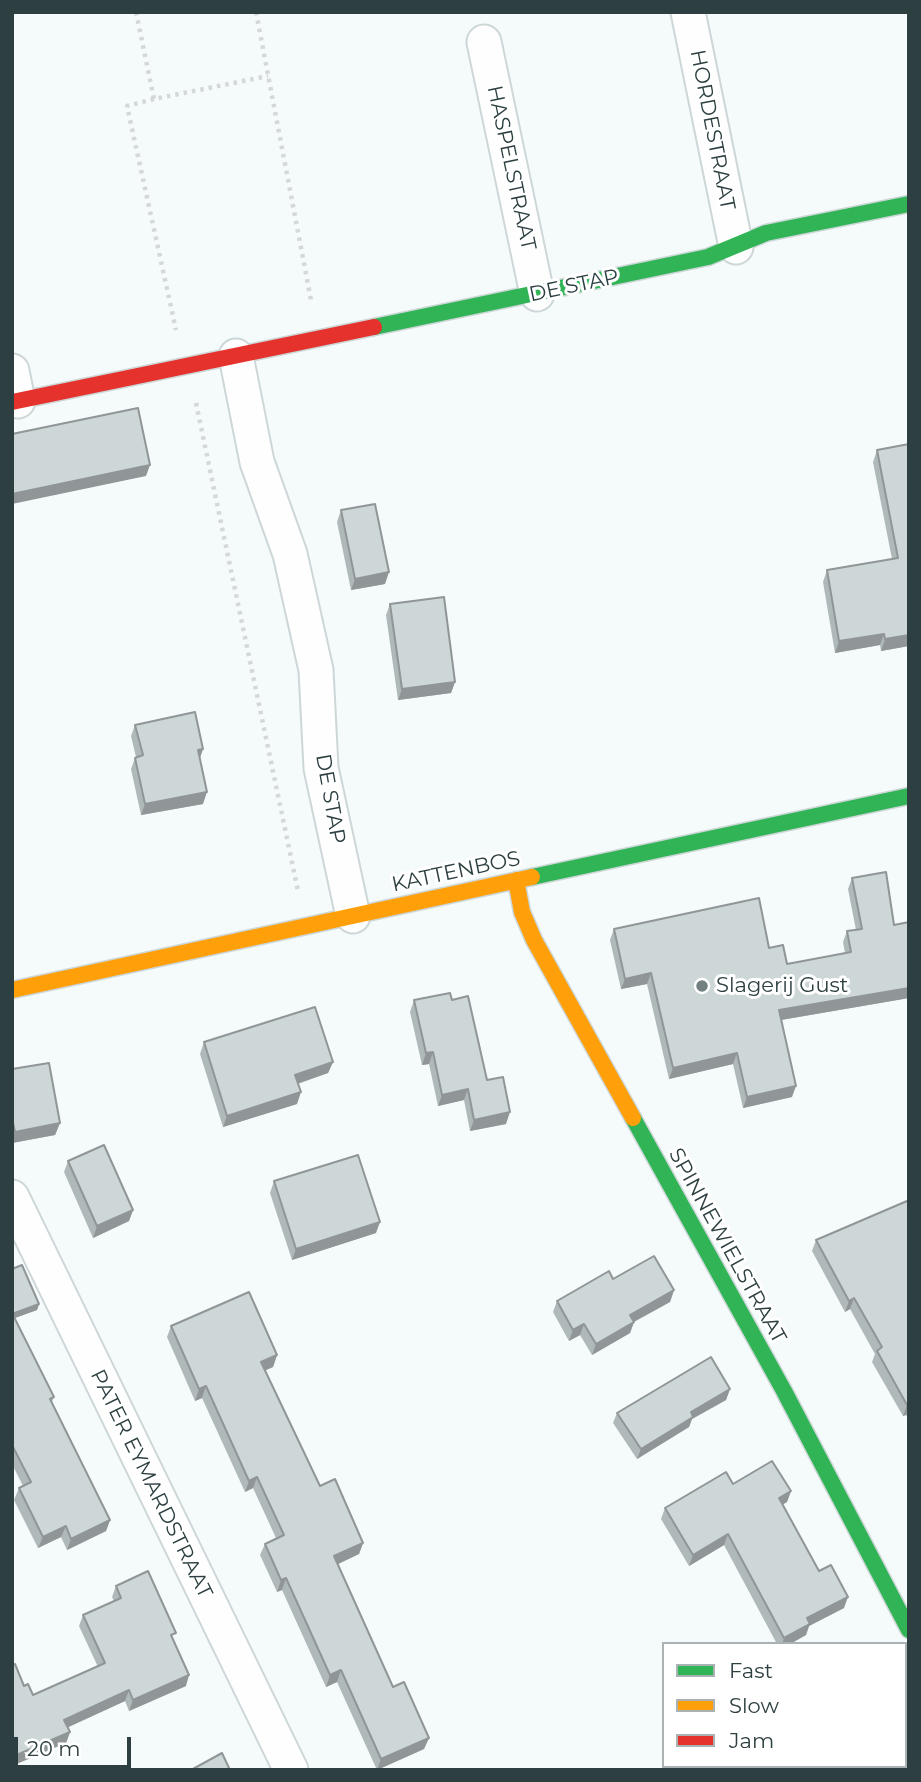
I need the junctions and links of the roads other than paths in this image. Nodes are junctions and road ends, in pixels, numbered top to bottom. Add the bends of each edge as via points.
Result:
1 (688, 12) edge
2 (484, 42) dead end
3 (909, 204) edge
4 (736, 247) junction
5 (537, 295) junction
6 (236, 356) junction
7 (14, 392) edge
8 (909, 796) edge
9 (516, 880) junction
10 (353, 916) junction
11 (12, 990) edge
12 (12, 1197) edge
13 (909, 1630) edge
14 (290, 1770) edge

1 - 4 street, HORDESTRAAT
2 - 5 street, HASPELSTRAAT
3 - 4 street, DE STAP via 766,233
4 - 5 street, DE STAP
5 - 6 street, DE STAP
6 - 7 street, DE STAP
6 - 10 street, DE STAP via 257,462 290,554 316,670 321,768
8 - 9 street, KATTENBOS
9 - 10 street, KATTENBOS
9 - 13 street, SPINNEWIELSTRAAT via 534,940 777,1379
10 - 11 street, KATTENBOS
12 - 14 street, PATER EYMARDSTRAAT

